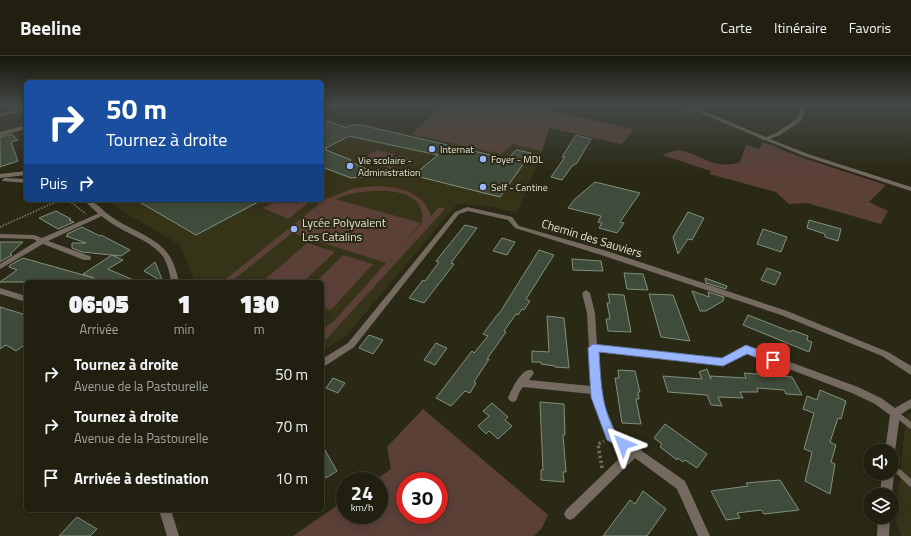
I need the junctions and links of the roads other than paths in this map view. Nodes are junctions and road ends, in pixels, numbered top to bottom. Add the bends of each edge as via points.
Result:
1 (737, 127) edge
2 (788, 127) edge
3 (24, 128) edge
4 (0, 134) edge
5 (764, 139) junction
6 (24, 169) edge
7 (24, 173) edge
8 (0, 176) edge
9 (10, 176) junction
10 (0, 181) edge
11 (24, 181) edge
12 (911, 189) edge
13 (89, 202) edge
14 (102, 214) junction
15 (0, 236) edge
16 (42, 241) junction
17 (87, 258) dead end
18 (0, 267) edge
19 (174, 280) edge
20 (0, 291) edge
21 (586, 293) dead end
22 (24, 299) edge
23 (593, 348) junction
24 (324, 363) edge
25 (911, 371) edge
26 (530, 373) dead end
27 (522, 383) junction
28 (596, 391) junction
29 (513, 398) dead end
30 (911, 403) edge
31 (895, 412) junction
32 (911, 426) edge
33 (891, 444) edge
34 (634, 452) junction
35 (899, 473) edge
36 (899, 475) edge
37 (911, 477) edge
38 (911, 484) edge
39 (166, 512) edge
40 (570, 514) dead end
41 (884, 524) edge
42 (173, 536) edge
43 (704, 536) edge
44 (883, 536) edge

1 - 5 street
2 - 5 street
3 - 4 street
5 - 12 street
6 - 9 street
7 - 9 street
8 - 9 street
10 - 11 street
13 - 14 street
14 - 16 street
14 - 19 street via 156,245 169,259
15 - 16 street via 34,237
16 - 17 street
16 - 18 street
20 - 22 street
21 - 23 street via 591,313
23 - 28 street
23 - 31 street via 723,362 746,349 855,390 878,400
24 - 25 street, Chemin des Sauviers via 351,345 457,213 467,209 510,218 517,227 784,313 885,354
26 - 27 street
27 - 28 street
27 - 29 street via 516,389
28 - 34 street via 596,397 612,436
30 - 31 street
31 - 32 lane
31 - 33 street
34 - 40 street
34 - 43 street via 681,485
35 - 37 lane
36 - 38 lane
39 - 42 street
41 - 44 street

